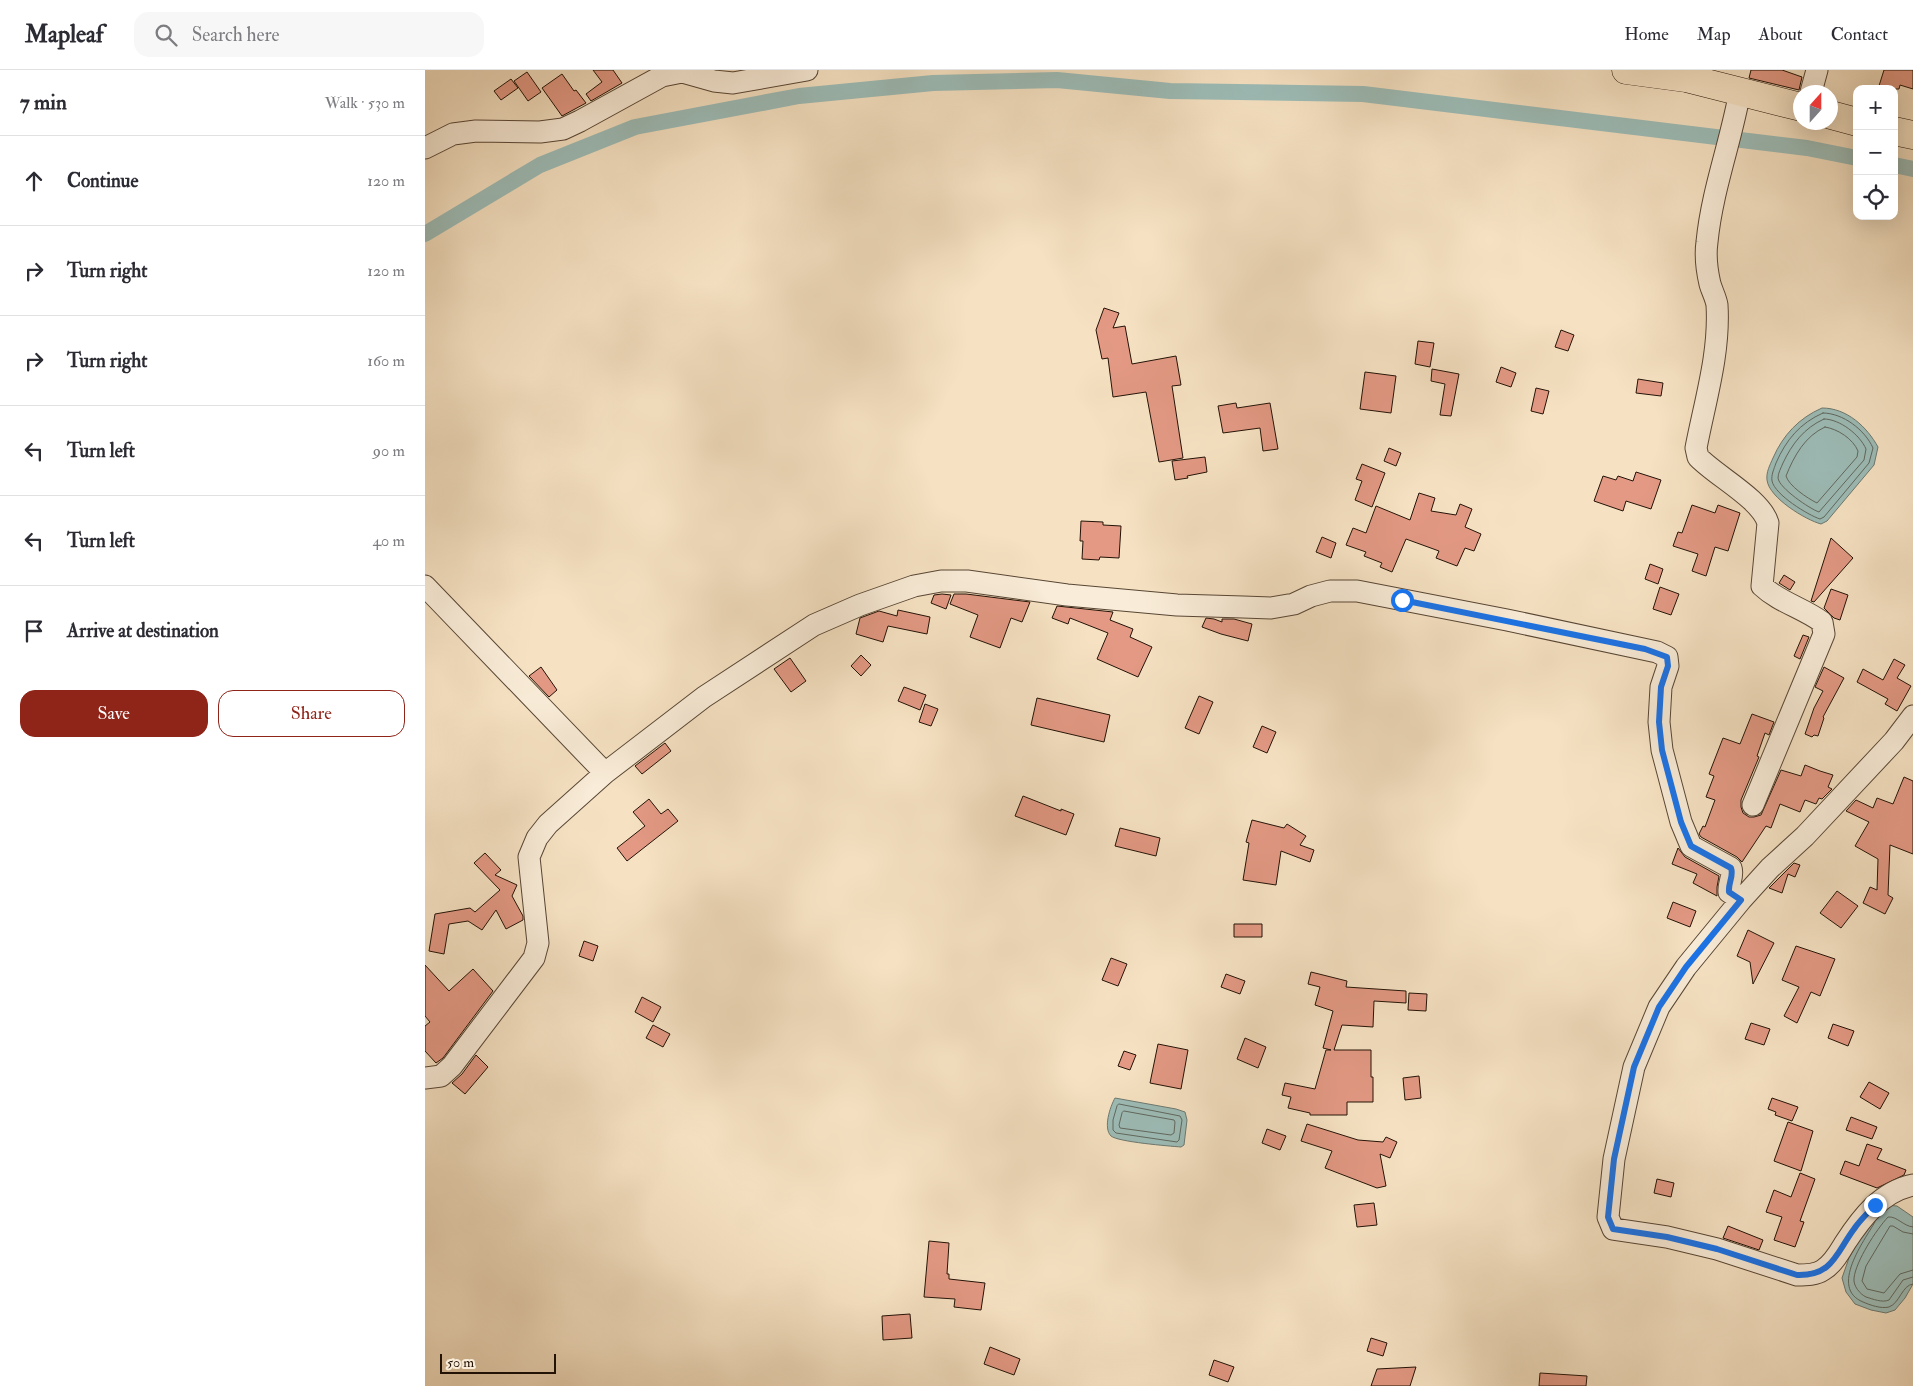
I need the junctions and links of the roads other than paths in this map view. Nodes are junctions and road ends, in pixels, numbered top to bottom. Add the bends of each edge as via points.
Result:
1 (807, 70) edge
2 (1626, 70) edge
3 (1817, 70) edge
4 (1813, 85) edge
5 (1741, 91) junction
6 (1793, 105) edge
7 (1838, 117) edge
8 (1853, 121) edge
9 (1898, 132) edge
10 (1913, 135) edge
11 (425, 148) edge
12 (425, 586) edge
13 (1913, 716) edge
14 (605, 773) junction
15 (1753, 805) dead end
16 (1741, 900) junction
17 (425, 1078) edge
18 (1913, 1185) edge

1 - 11 street via 733,83 682,72 663,76 563,129 453,134
2 - 5 main road via 1686,78
3 - 4 street
5 - 6 main road
5 - 15 street via 1719,173 1707,243 1709,276 1717,304 1716,339 1695,448 1698,457 1758,506 1767,519 1762,586 1772,596 1813,615 1822,622 1824,634
7 - 8 main road
9 - 10 main road
12 - 14 street
13 - 16 street via 1805,836
14 - 16 street via 704,698 815,625 914,586 967,581 1067,595 1177,605 1271,608 1294,604 1330,591 1357,591 1645,649 1667,657 1659,722 1662,750 1681,822 1691,846 1731,868 1729,892
14 - 17 street via 549,824 537,838 529,857 538,943 534,958 452,1066 441,1076
16 - 18 street via 1686,967 1659,1007 1634,1067 1614,1159 1609,1223 1613,1229 1623,1232 1667,1237 1717,1249 1797,1275 1808,1275 1823,1271 1854,1229 1885,1196

